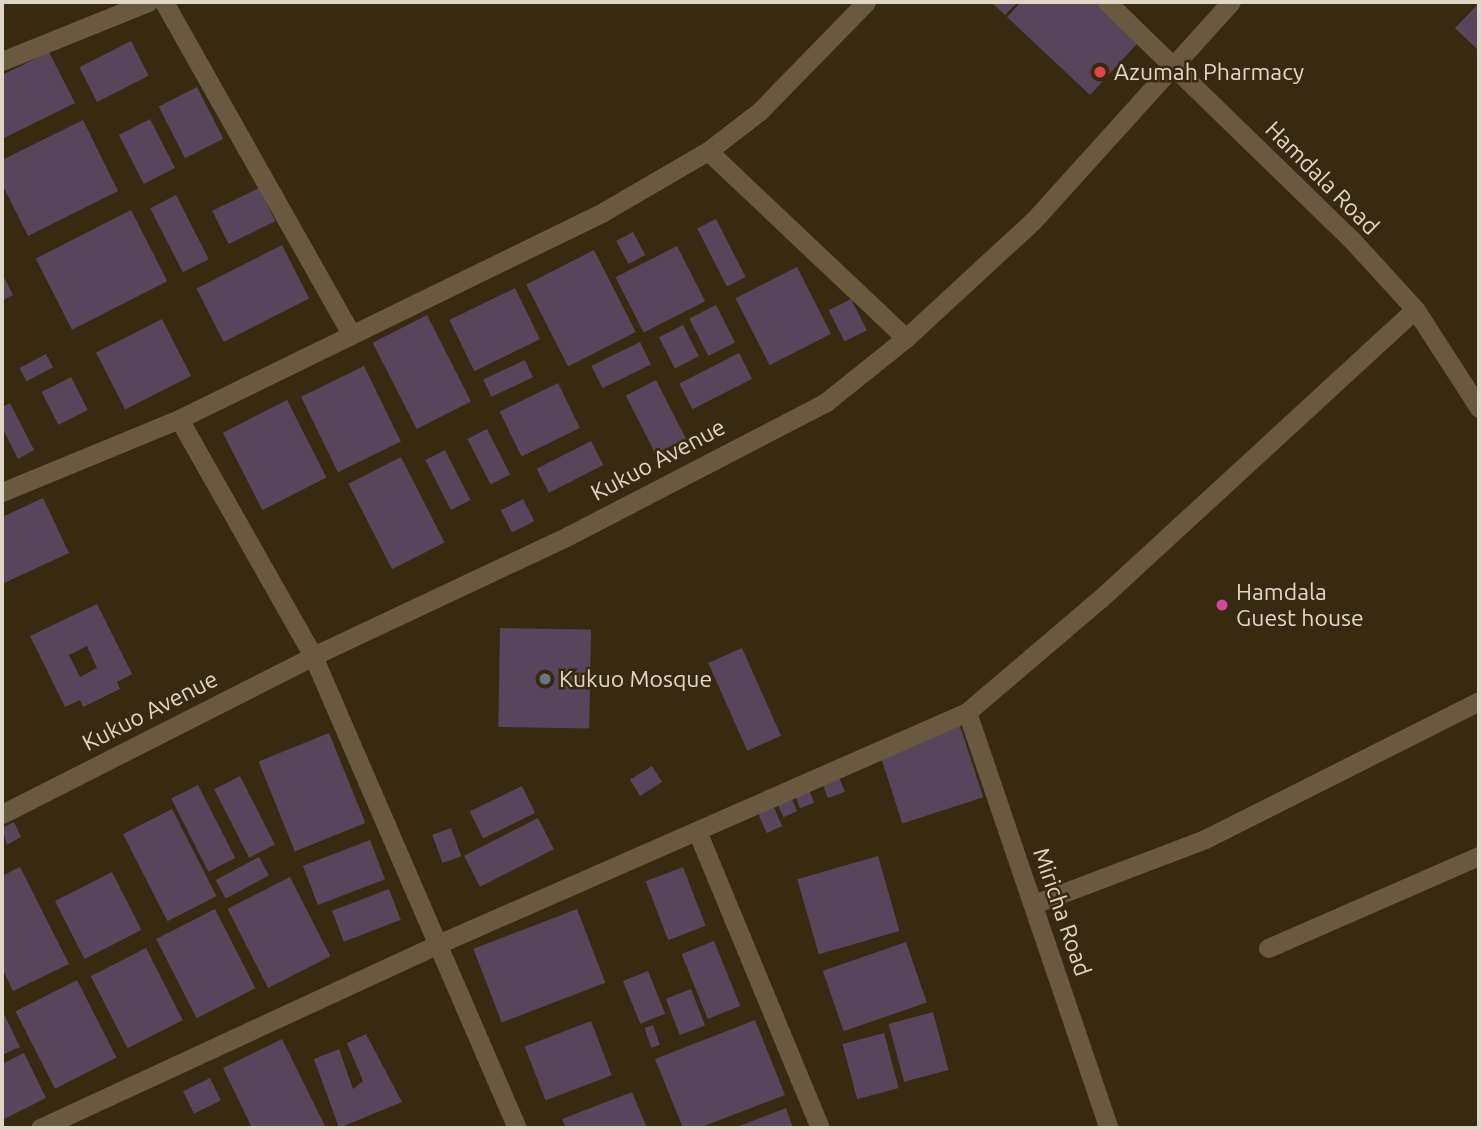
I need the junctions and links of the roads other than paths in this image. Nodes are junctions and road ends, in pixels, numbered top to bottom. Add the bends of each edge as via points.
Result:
1 (148, 2) edge
2 (164, 2) edge
3 (866, 2) edge
4 (1107, 2) edge
5 (1231, 2) edge
6 (2, 61) edge
7 (1174, 67) junction
8 (708, 151) junction
9 (1415, 309) junction
10 (351, 334) junction
11 (906, 338) junction
12 (1479, 408) edge
13 (179, 419) junction
14 (2, 492) edge
15 (313, 656) junction
16 (1479, 701) edge
17 (967, 712) junction
18 (2, 814) edge
19 (697, 831) junction
20 (1479, 856) edge
21 (1034, 904) junction
22 (438, 944) junction
23 (1268, 948) dead end
24 (40, 1128) edge
25 (517, 1128) edge
26 (820, 1128) edge
27 (1109, 1128) edge

1 - 6 street
2 - 10 street
3 - 8 street via 760,111
4 - 7 street, Hamdala Road
5 - 7 street, Kukuo Avenue
7 - 9 street, Hamdala Road via 1351,239
7 - 11 street, Kukuo Avenue via 1033,221
8 - 10 street via 603,212
8 - 11 street
9 - 12 street, Hamdala Road
9 - 17 street via 1100,599
10 - 13 street
11 - 15 street, Kukuo Avenue via 826,402 566,537
13 - 14 street
13 - 15 street
15 - 18 street, Kukuo Avenue
15 - 22 street
16 - 21 street via 1205,839
17 - 19 street
17 - 21 street, Miricha Road
19 - 22 street
19 - 26 street
20 - 23 street
21 - 27 street, Miricha Road
22 - 24 street
22 - 25 street

